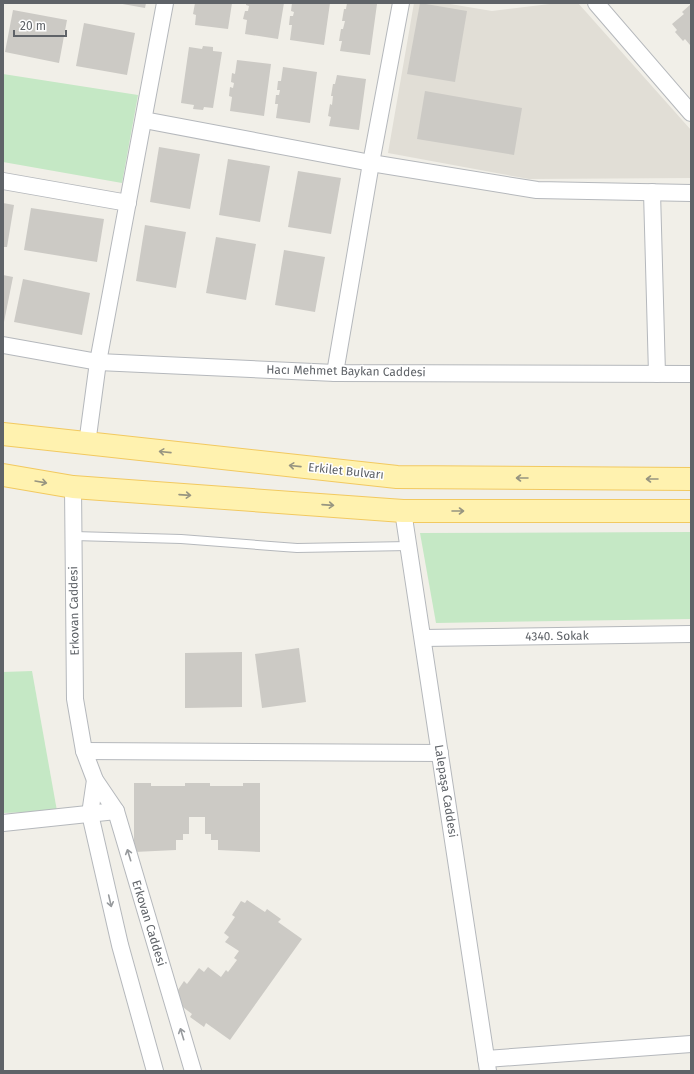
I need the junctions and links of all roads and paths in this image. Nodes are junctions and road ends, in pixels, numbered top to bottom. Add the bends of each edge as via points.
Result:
1 (165, 3) edge
2 (401, 3) edge
3 (596, 3) edge
4 (691, 113) edge
5 (144, 120) junction
6 (371, 163) junction
7 (3, 181) edge
8 (652, 192) junction
9 (691, 193) edge
10 (128, 203) junction
11 (3, 345) edge
12 (98, 362) junction
13 (335, 373) junction
14 (657, 374) junction
15 (691, 374) edge
16 (3, 434) edge
17 (87, 444) junction
18 (3, 475) edge
19 (691, 479) edge
20 (73, 487) junction
21 (403, 511) junction
22 (691, 511) edge
23 (74, 536) junction
24 (409, 546) junction
25 (691, 634) edge
26 (423, 638) junction
27 (84, 751) junction
28 (440, 753) junction
29 (95, 780) junction
30 (116, 811) junction
31 (90, 814) junction
32 (3, 823) edge
33 (691, 1044) edge
34 (487, 1065) edge
35 (155, 1071) edge
36 (193, 1071) edge

1 - 5 street
2 - 6 street
3 - 4 street
5 - 6 street
5 - 10 street
6 - 8 street via 537,190
6 - 13 street
7 - 10 street
8 - 9 street
8 - 14 street
10 - 12 street
11 - 12 street, Hacı Mehmet Baykan Caddesi
12 - 13 street, Hacı Mehmet Baykan Caddesi
12 - 17 street
13 - 14 street, Hacı Mehmet Baykan Caddesi
14 - 15 street, Hacı Mehmet Baykan Caddesi
16 - 17 main road, Erkilet Bulvarı
19 -> 17 main road, Erkilet Bulvarı via 397,477
18 -> 20 main road
20 -> 21 main road
20 - 23 street, Erkovan Caddesi
21 -> 22 main road
21 - 24 street, Lalepaşa Caddesi
23 - 24 lane via 180,539 297,548
23 - 27 street, Erkovan Caddesi via 75,699
24 - 26 street, Lalepaşa Caddesi
25 - 26 street, 4340. Sokak
26 - 28 street, Lalepaşa Caddesi
27 - 28 street
27 - 29 street, Erkovan Caddesi
28 - 34 street, Lalepaşa Caddesi
29 - 30 street, Erkovan Caddesi
29 - 31 street, Erkovan Caddesi
30 - 31 street
36 -> 30 street, Erkovan Caddesi
31 - 32 street
31 -> 35 street, Erkovan Caddesi via 120,945
33 - 34 street

